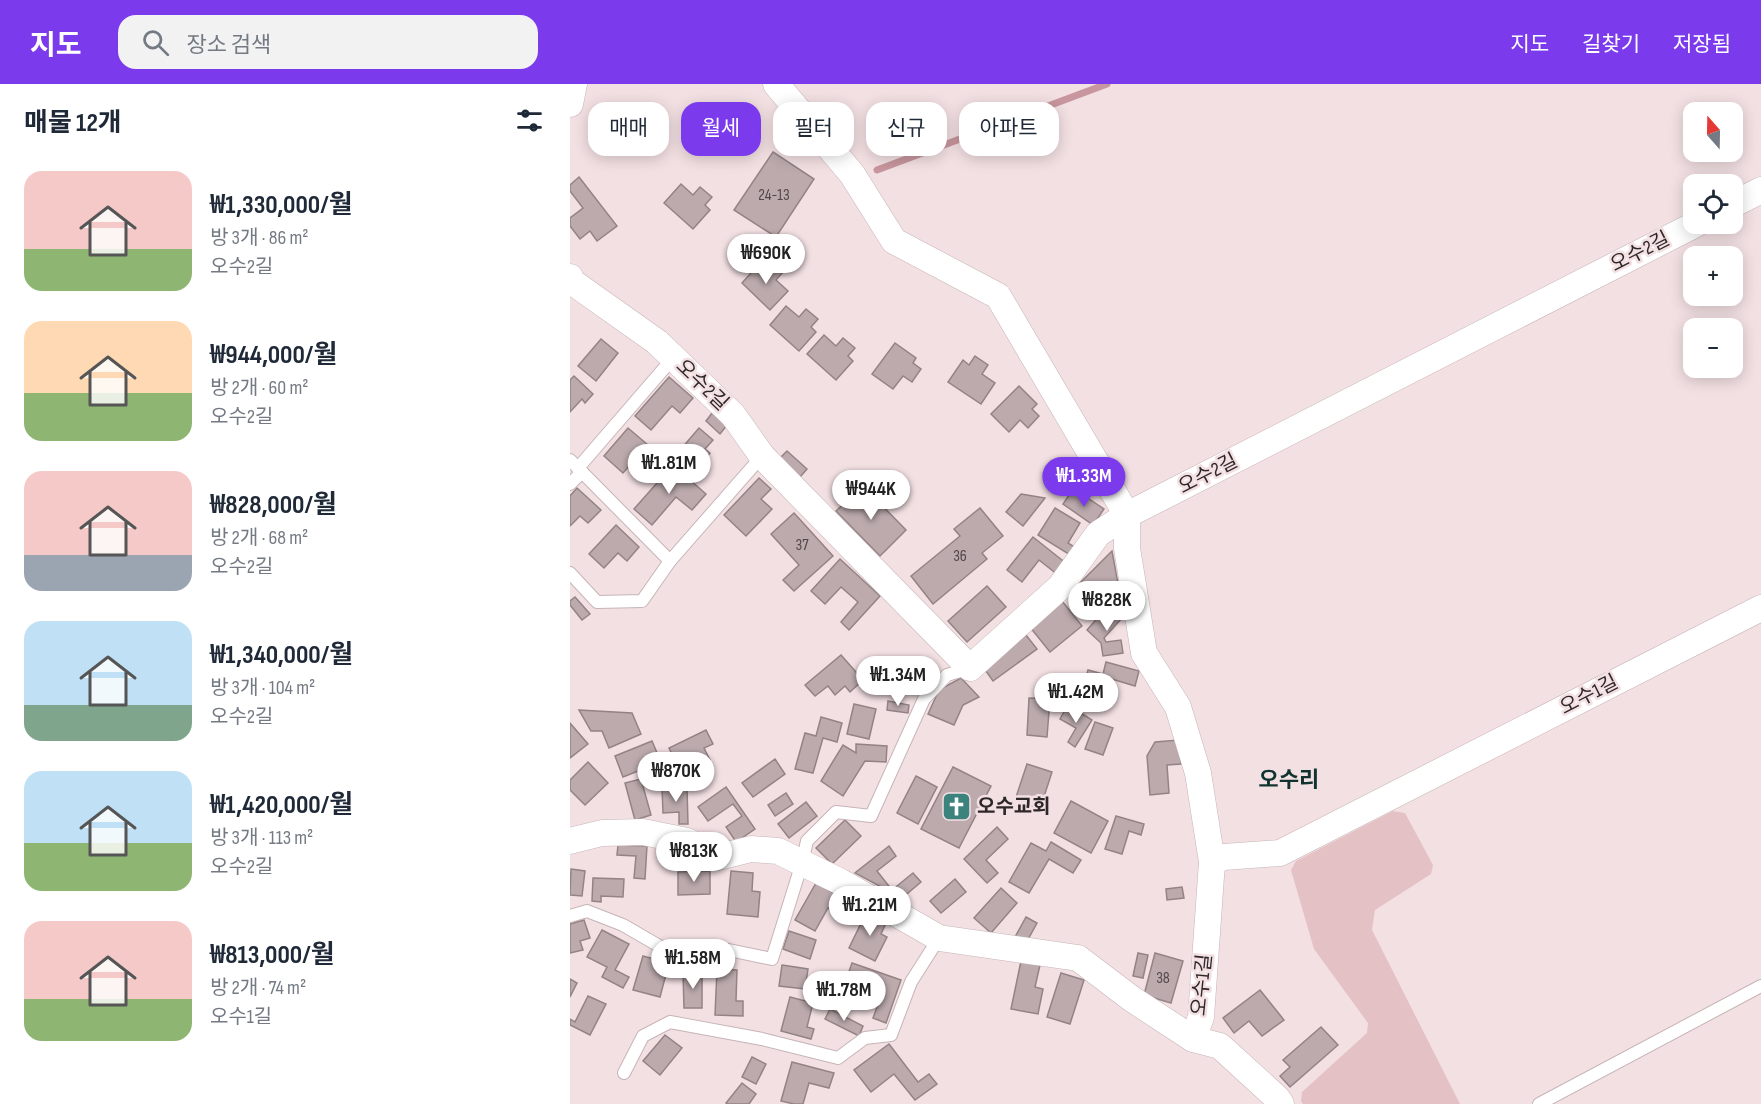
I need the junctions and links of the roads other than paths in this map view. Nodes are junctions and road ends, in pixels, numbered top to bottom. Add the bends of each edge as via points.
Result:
1 (574, 84) edge
2 (776, 84) edge
3 (570, 104) edge
4 (1761, 190) edge
5 (1743, 199) edge
6 (1683, 231) edge
7 (570, 277) edge
8 (673, 358) junction
9 (762, 456) junction
10 (577, 466) edge
11 (570, 484) edge
12 (1127, 515) junction
13 (670, 561) junction
14 (570, 573) edge
15 (1761, 608) edge
16 (970, 668) junction
17 (570, 841) edge
18 (1212, 862) junction
19 (802, 863) junction
20 (570, 916) edge
21 (939, 938) junction
22 (1761, 986) edge
23 (1193, 1039) junction
24 (624, 1073) dead end
25 (1281, 1104) edge
26 (1539, 1104) edge

1 - 3 street
2 - 12 street via 852,174 894,241 998,297
4 - 5 street
6 - 12 street, 오수2길
7 - 8 street, 오수2길
8 - 9 street, 오수2길 via 733,415
8 - 10 lane
9 - 13 lane
9 - 16 street, 오수2길
10 - 11 lane
10 - 13 lane
12 - 16 street, 오수2길 via 1098,534 1060,587
12 - 18 street via 1127,548 1144,653 1178,707 1198,773
13 - 14 lane via 642,601 597,602
15 - 18 street, 오수1길 via 1280,853 1224,857
16 - 19 lane via 947,675 924,699 871,816 836,812 807,842
17 - 19 street, 오수1길 via 602,833 643,832 687,841 718,857 751,849 778,852
18 - 23 street, 오수1길 via 1202,1017
19 - 20 lane via 772,959 724,950 673,954 623,925 587,911
19 - 21 street, 오수1길
21 - 23 street, 오수1길 via 1078,958
21 - 24 lane via 911,982 891,1035 865,1038 838,1058 670,1022 642,1036
22 - 26 lane
23 - 25 street via 1220,1046

